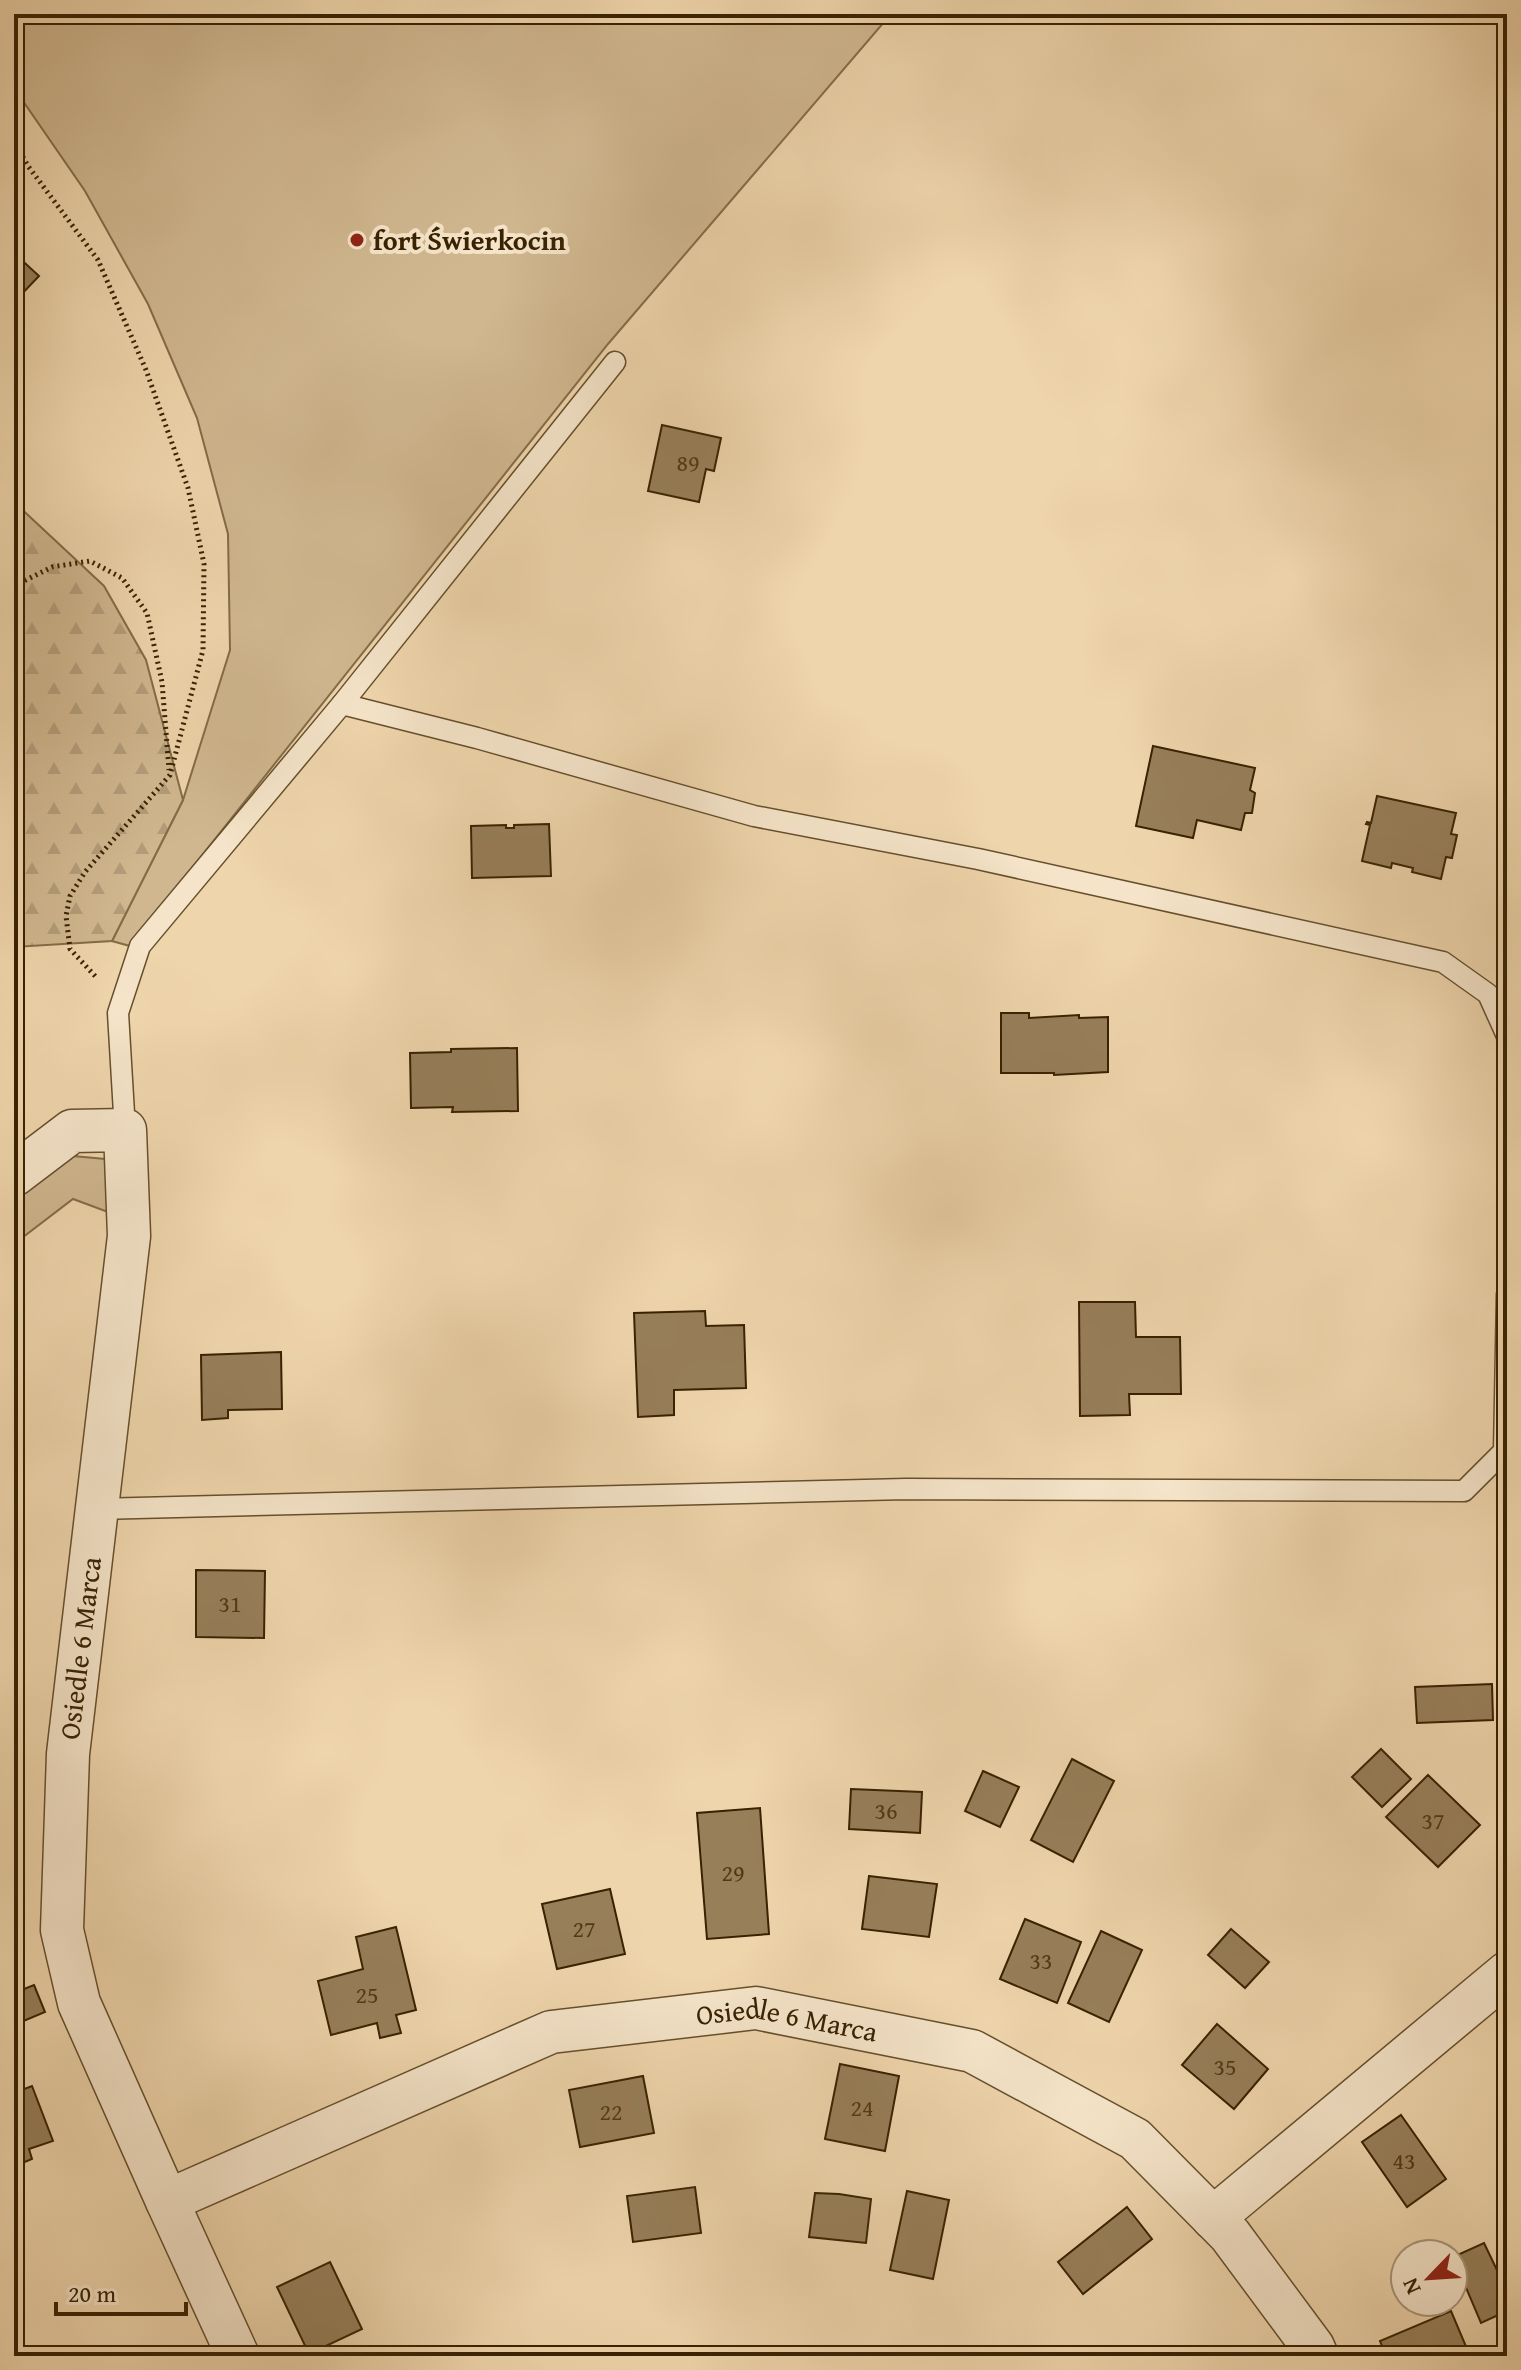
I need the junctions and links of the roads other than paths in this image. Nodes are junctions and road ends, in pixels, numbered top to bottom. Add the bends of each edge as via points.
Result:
1 (615, 362) dead end
2 (342, 704) junction
3 (1507, 1036) edge
4 (125, 1130) junction
5 (14, 1175) edge
6 (1507, 1295) edge
7 (97, 1509) junction
8 (1507, 1973) edge
9 (167, 2201) junction
10 (1213, 2218) junction
11 (238, 2356) edge
12 (1317, 2356) edge

1 - 2 lane
2 - 3 lane via 754,816 978,859 1443,962 1488,994
2 - 4 lane via 140,946 118,1013
4 - 5 street via 72,1131
4 - 7 street, Osiedle 6 Marca via 129,1236
6 - 7 lane via 1504,1451 1464,1491 906,1489
7 - 9 street, Osiedle 6 Marca via 68,1754 62,1930 79,2003
8 - 10 street
9 - 10 street, Osiedle 6 Marca via 551,2032 756,2008 972,2051 1135,2139
9 - 11 street, Osiedle 6 Marca
10 - 12 street, Osiedle 6 Marca

